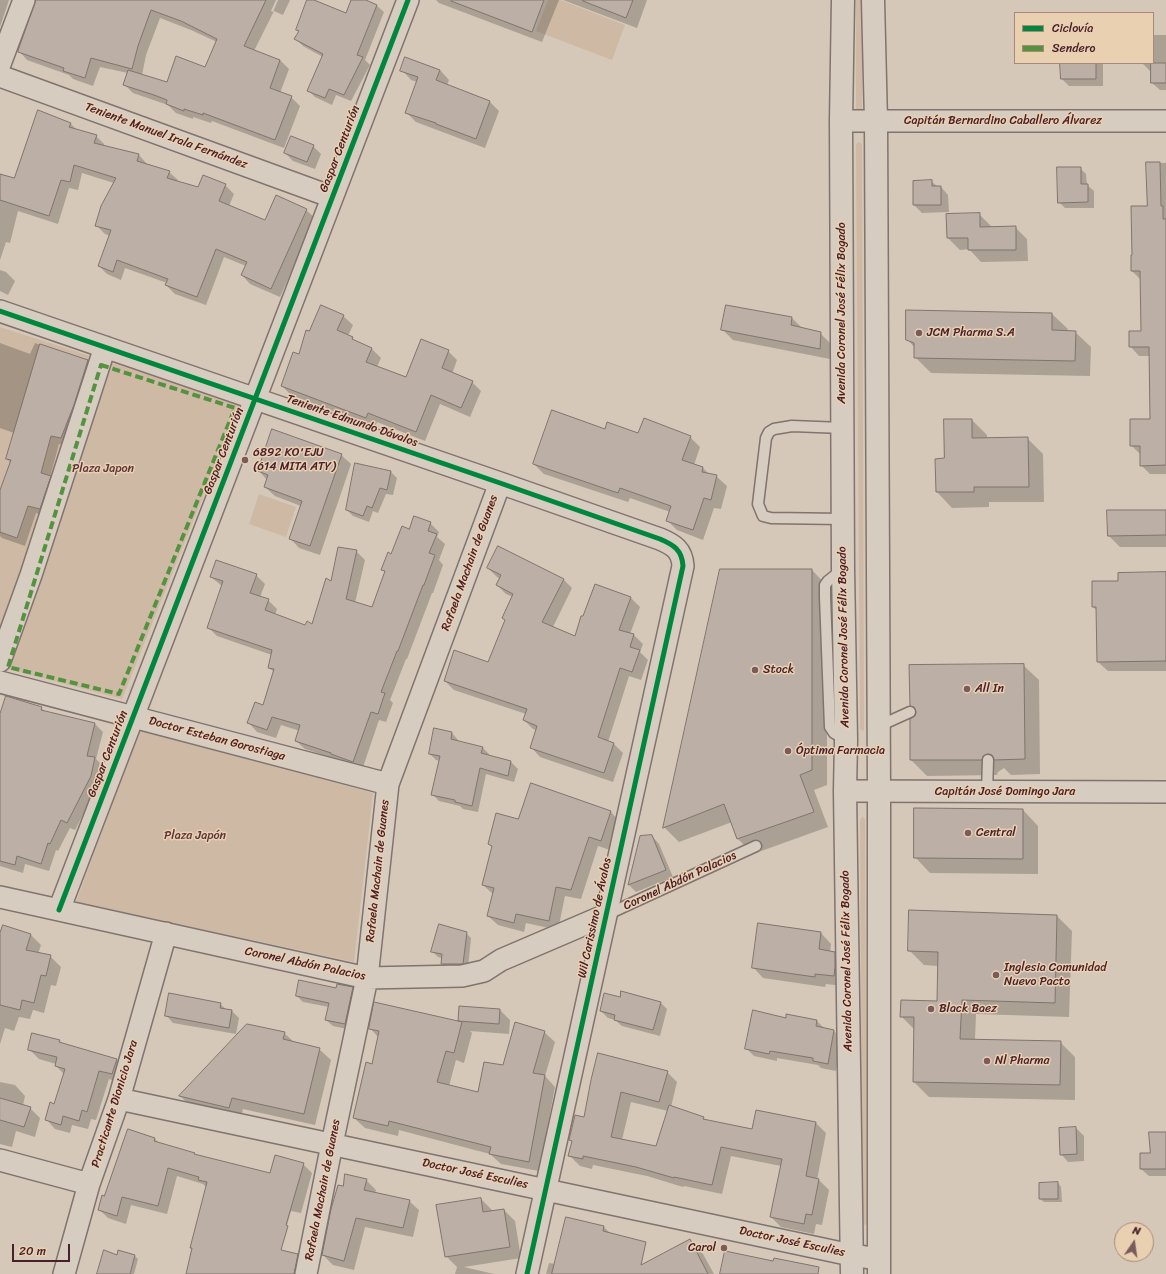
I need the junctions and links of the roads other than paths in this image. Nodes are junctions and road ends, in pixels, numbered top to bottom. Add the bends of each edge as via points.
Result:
1 (24, 0) edge
2 (408, 0) edge
3 (843, 0) edge
4 (873, 0) edge
5 (0, 64) edge
6 (0, 76) edge
7 (876, 121) junction
8 (1166, 121) edge
9 (841, 122) junction
10 (332, 197) junction
11 (0, 311) edge
12 (105, 347) junction
13 (255, 398) junction
14 (843, 428) junction
15 (500, 483) junction
16 (843, 519) junction
17 (683, 566) joint
18 (0, 661) edge
19 (0, 682) edge
20 (910, 712) dead end
21 (132, 717) junction
22 (879, 726) junction
23 (988, 760) dead end
24 (388, 784) junction
25 (845, 791) junction
26 (879, 791) junction
27 (987, 792) junction
28 (1166, 792) edge
29 (756, 846) dead end
30 (0, 897) edge
31 (58, 910) junction
32 (606, 915) junction
33 (166, 933) junction
34 (367, 978) junction
35 (119, 1099) junction
36 (332, 1144) junction
37 (0, 1160) edge
38 (90, 1184) junction
39 (546, 1190) junction
40 (852, 1264) edge
41 (879, 1266) edge
42 (64, 1274) edge
43 (306, 1274) edge
44 (527, 1274) edge

1 - 5 street
2 - 10 street, Gaspar Centurión
3 - 9 main road, Avenida Coronel José Félix Bogado
4 - 7 main road
6 - 10 street, Teniente Manuel Irala Fernández
7 - 8 street, Capitán Bernardino Caballero Álvarez
7 - 9 street, Capitán Bernardino Caballero Álvarez
7 - 22 main road
9 - 14 main road, Avenida Coronel José Félix Bogado
10 - 13 street, Gaspar Centurión
11 - 12 street, Teniente Edmundo Dávalos
12 - 13 street, Teniente Edmundo Dávalos
12 - 18 street
13 - 15 street, Teniente Edmundo Dávalos
13 - 21 street, Gaspar Centurión
14 - 16 main road, Avenida Coronel José Félix Bogado
14 - 16 lane via 792,426 769,432 766,438 758,504 763,516 771,518
15 - 17 street, Teniente Edmundo Dávalos via 660,539 675,547 682,558
15 - 24 street, Rafaela Machain de Guanes
16 - 25 main road, Avenida Coronel José Félix Bogado
17 - 32 street, Wil Carissimo de Ávalos
19 - 21 street, Doctor Esteban Gorostiaga
20 - 22 lane
21 - 24 street, Doctor Esteban Gorostiaga
21 - 31 street, Gaspar Centurión
22 - 26 main road
23 - 27 lane
24 - 34 street, Rafaela Machain de Guanes
25 - 26 street, Capitán José Domingo Jara
25 - 40 main road, Avenida Coronel José Félix Bogado
26 - 27 street, Capitán José Domingo Jara
26 - 41 main road
27 - 28 street, Capitán José Domingo Jara
29 - 32 lane, Coronel Abdón Palacios
30 - 31 street, Coronel Abdón Palacios
31 - 33 street, Coronel Abdón Palacios
32 - 34 street, Coronel Abdón Palacios via 501,960 484,971 462,976
32 - 39 street, Wil Carissimo de Ávalos
33 - 34 street, Coronel Abdón Palacios
33 - 35 street, Practicante Dionicio Jara
34 - 36 street, Rafaela Machain de Guanes
35 - 36 street, Doctor José Esculies
35 - 38 street, Practicante Dionicio Jara
36 - 39 street, Doctor José Esculies
36 - 43 street, Rafaela Machain de Guanes
37 - 38 street
38 - 42 street, Practicante Dionicio Jara
39 - 40 street, Doctor José Esculies
39 - 44 street, Wil Carissimo de Ávalos
40 - 41 street, Doctor José Esculies

